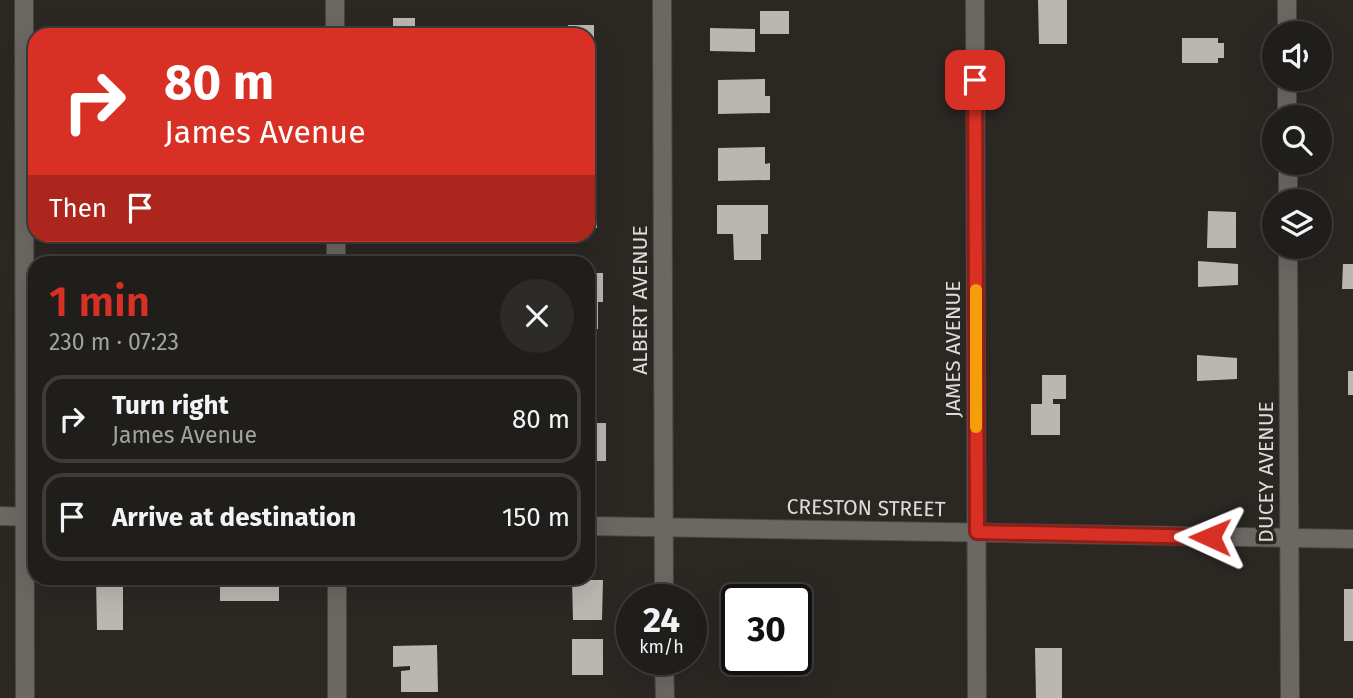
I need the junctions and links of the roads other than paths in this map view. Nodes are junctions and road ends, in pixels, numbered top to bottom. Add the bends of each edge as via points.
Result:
1 (24, 0) edge
2 (335, 0) edge
3 (662, 0) edge
4 (975, 0) edge
5 (1287, 0) edge
6 (1287, 21) edge
7 (335, 28) edge
8 (1288, 259) edge
9 (28, 345) edge
10 (0, 516) edge
11 (28, 517) edge
12 (595, 526) edge
13 (664, 527) junction
14 (977, 532) junction
15 (1290, 538) junction
16 (1353, 540) edge
17 (28, 577) edge
18 (664, 584) edge
19 (337, 585) edge
20 (664, 675) edge
21 (24, 698) edge
22 (337, 698) edge
23 (665, 698) edge
24 (977, 698) edge
25 (1290, 698) edge

1 - 9 street
2 - 7 street
3 - 13 street, ALBERT AVENUE
4 - 14 street, JAMES AVENUE
5 - 6 street
8 - 15 street, DUCEY AVENUE
10 - 11 street
12 - 13 street, CRESTON STREET
13 - 14 street, CRESTON STREET
13 - 18 street, ALBERT AVENUE
14 - 15 street, CRESTON STREET
14 - 24 street, JAMES AVENUE
15 - 16 street, CRESTON STREET
15 - 25 street, DUCEY AVENUE
17 - 21 street
19 - 22 street
20 - 23 street

